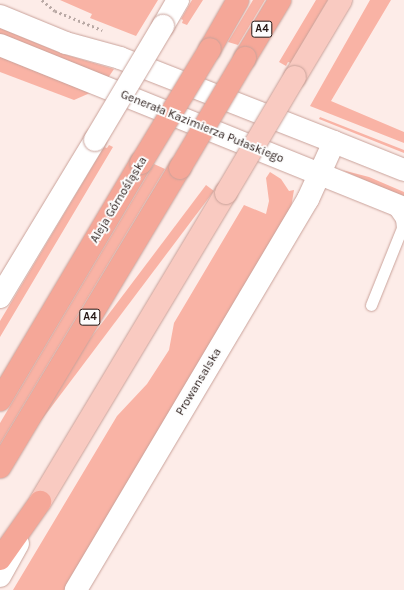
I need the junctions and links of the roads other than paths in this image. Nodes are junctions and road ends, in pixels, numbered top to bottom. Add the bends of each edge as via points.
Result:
1 (178, 0) edge
2 (231, 0) edge
3 (238, 0) edge
4 (280, 0) edge
5 (341, 0) edge
6 (0, 16) edge
7 (0, 45) edge
8 (210, 49) junction
9 (334, 142) junction
10 (404, 170) edge
11 (320, 174) junction
12 (382, 199) junction
13 (404, 208) edge
14 (0, 296) edge
15 (371, 305) dead end
16 (0, 400) edge
17 (0, 467) edge
18 (40, 502) junction
19 (0, 559) edge
20 (0, 576) edge
21 (76, 590) edge

1 - 14 street, bridge
2 - 8 highway
3 - 8 highway, Aleja Górnośląska
4 - 17 highway, A4, bridge
5 - 18 main road, bridge
6 - 9 street via 66,43 120,58
7 - 11 street, Generała Kazimierza Pułaskiego
8 - 16 highway, Aleja Górnośląska, bridge
9 - 10 street
9 - 11 street, Prowansalska
11 - 12 street, Generała Kazimierza Pułaskiego
11 - 21 street, Prowansalska
12 - 13 street, Generała Kazimierza Pułaskiego
12 - 15 lane via 396,211 402,228
18 - 19 highway
18 - 20 street

